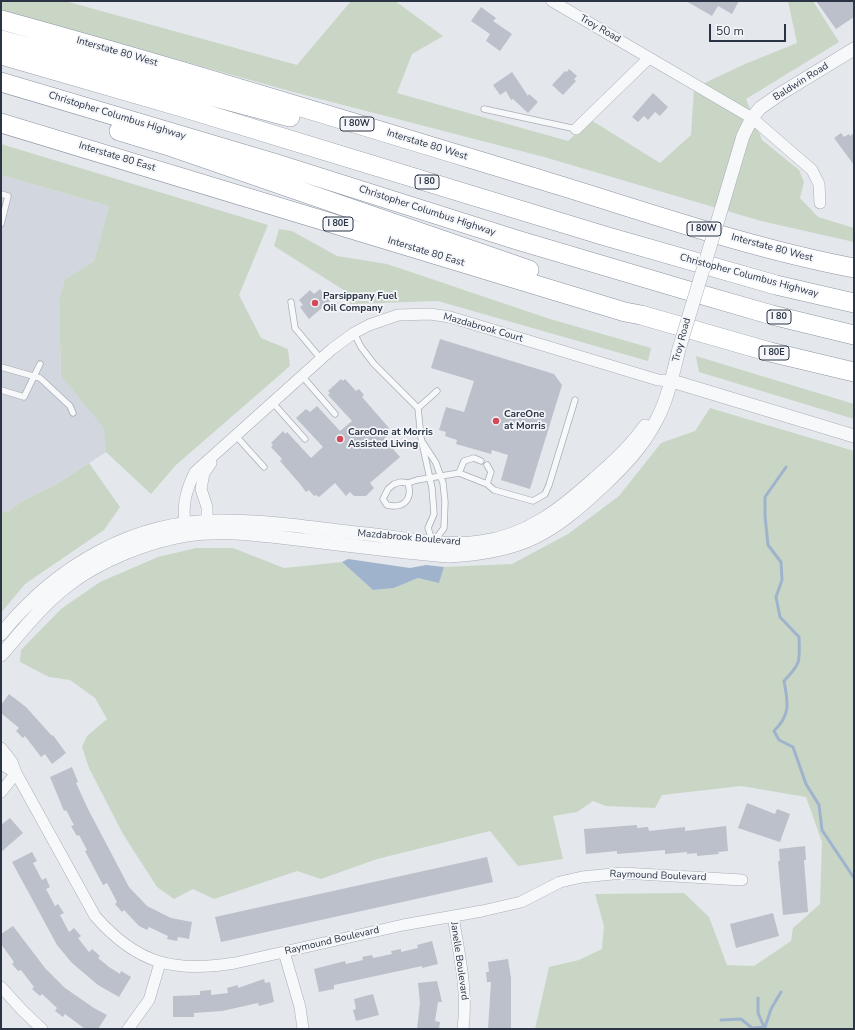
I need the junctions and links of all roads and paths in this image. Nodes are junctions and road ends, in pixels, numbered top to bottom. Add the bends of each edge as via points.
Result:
1 (552, 1) edge
2 (1, 20) edge
3 (1, 40) edge
4 (854, 49) edge
5 (1, 55) edge
6 (649, 58) junction
7 (1, 82) edge
8 (1, 86) edge
9 (484, 109) dead end
10 (752, 118) junction
11 (1, 123) edge
12 (576, 129) joint
13 (556, 184) junction
14 (1, 194) edge
15 (820, 203) dead end
16 (1, 224) edge
17 (854, 268) edge
18 (291, 302) dead end
19 (854, 303) edge
20 (641, 315) junction
21 (354, 333) junction
22 (854, 335) edge
23 (321, 359) junction
24 (40, 364) dead end
25 (1, 367) edge
26 (854, 372) edge
27 (35, 376) junction
28 (302, 376) junction
29 (672, 381) junction
30 (1, 390) edge
31 (437, 391) dead end
32 (575, 400) dead end
33 (273, 403) junction
34 (418, 408) junction
35 (73, 413) dead end
36 (335, 414) dead end
37 (236, 436) junction
38 (854, 436) edge
39 (420, 438) junction
40 (305, 439) dead end
41 (218, 452) junction
42 (481, 461) dead end
43 (488, 465) dead end
44 (264, 468) dead end
45 (459, 473) junction
46 (441, 476) junction
47 (430, 478) junction
48 (408, 483) junction
49 (487, 484) junction
50 (207, 527) junction
51 (185, 529) junction
52 (433, 548) junction
53 (1, 634) edge
54 (1, 655) edge
55 (1, 748) edge
56 (1, 764) edge
57 (16, 773) junction
58 (1, 792) edge
59 (742, 880) dead end
60 (453, 916) junction
61 (284, 952) junction
62 (160, 963) junction
63 (1, 987) edge
64 (42, 1029) edge
65 (128, 1029) edge
66 (304, 1029) edge
67 (463, 1029) edge

1 - 6 street, Troy Road
2 - 13 highway, Interstate 80 West / I 80W via 114,51
3 - 13 highway via 437,156
4 - 10 street, Baldwin Road via 780,94 760,108
5 - 19 highway, Christopher Columbus Highway / I 80 via 185,108 612,238 776,285
6 - 10 street, Troy Road
6 - 12 street
7 - 22 highway, Christopher Columbus Highway / I 80 via 274,163 517,240 772,315
8 - 20 highway via 14,98 172,147 590,291 627,304
9 - 12 lane
10 - 15 street, Troy Road via 812,170 819,184
10 - 29 street, Troy Road, bridge via 743,136 679,349
11 - 20 highway, Interstate 80 East / I 80E via 617,310
13 - 17 highway, Interstate 80 West / I 80W via 770,248
14 - 16 lane via 8,196
18 - 23 lane via 295,328
20 - 26 highway, Interstate 80 East / I 80E via 755,348
21 - 23 street, Mazdabrook Court
21 - 29 street, Mazdabrook Court via 392,317 416,313 450,317 658,380
21 - 34 lane via 374,364
23 - 28 street, Mazdabrook Court
24 - 27 lane
25 - 27 lane
27 - 30 lane via 24,397
27 - 35 lane via 70,406
28 - 33 street, Mazdabrook Court
28 - 36 lane
29 - 38 street
29 - 52 street, Mazdabrook Boulevard via 633,442 566,505 512,535
31 - 34 lane
32 - 49 lane via 545,494 533,501 494,490
33 - 37 street, Mazdabrook Court
33 - 40 lane
34 - 39 lane
37 - 41 street, Mazdabrook Court
37 - 44 lane
39 - 46 lane
39 - 47 lane
41 - 50 street, Mazdabrook Court via 204,474 201,489 207,507
41 - 51 street, Mazdabrook Court via 195,472 186,491
42 - 45 lane via 474,458 464,462
43 - 49 lane via 491,472
45 - 46 lane
45 - 49 lane
46 - 47 lane
46 - 52 lane via 445,502 444,528
47 - 48 lane
47 - 52 lane via 434,514 428,528
48 - 48 lane via 401,482 388,488 383,499 387,505 396,507 403,504 410,490
50 - 51 street, Mazdabrook Boulevard
50 - 52 street, Mazdabrook Boulevard via 256,535
51 - 53 street via 139,535 85,559 48,585
51 - 54 street via 99,566 69,585 40,610
55 - 57 street, Raymound Boulevard via 12,762
56 - 57 street
57 - 58 street
57 - 62 street, Raymound Boulevard via 95,916 126,946
59 - 60 street, Raymound Boulevard via 623,873 598,875 560,882 520,902
60 - 61 street, Raymound Boulevard
60 - 67 street, Janelle Boulevard via 463,980
61 - 62 street, Raymound Boulevard via 219,966 189,967
61 - 66 street
62 - 65 street via 149,1000
63 - 64 street

